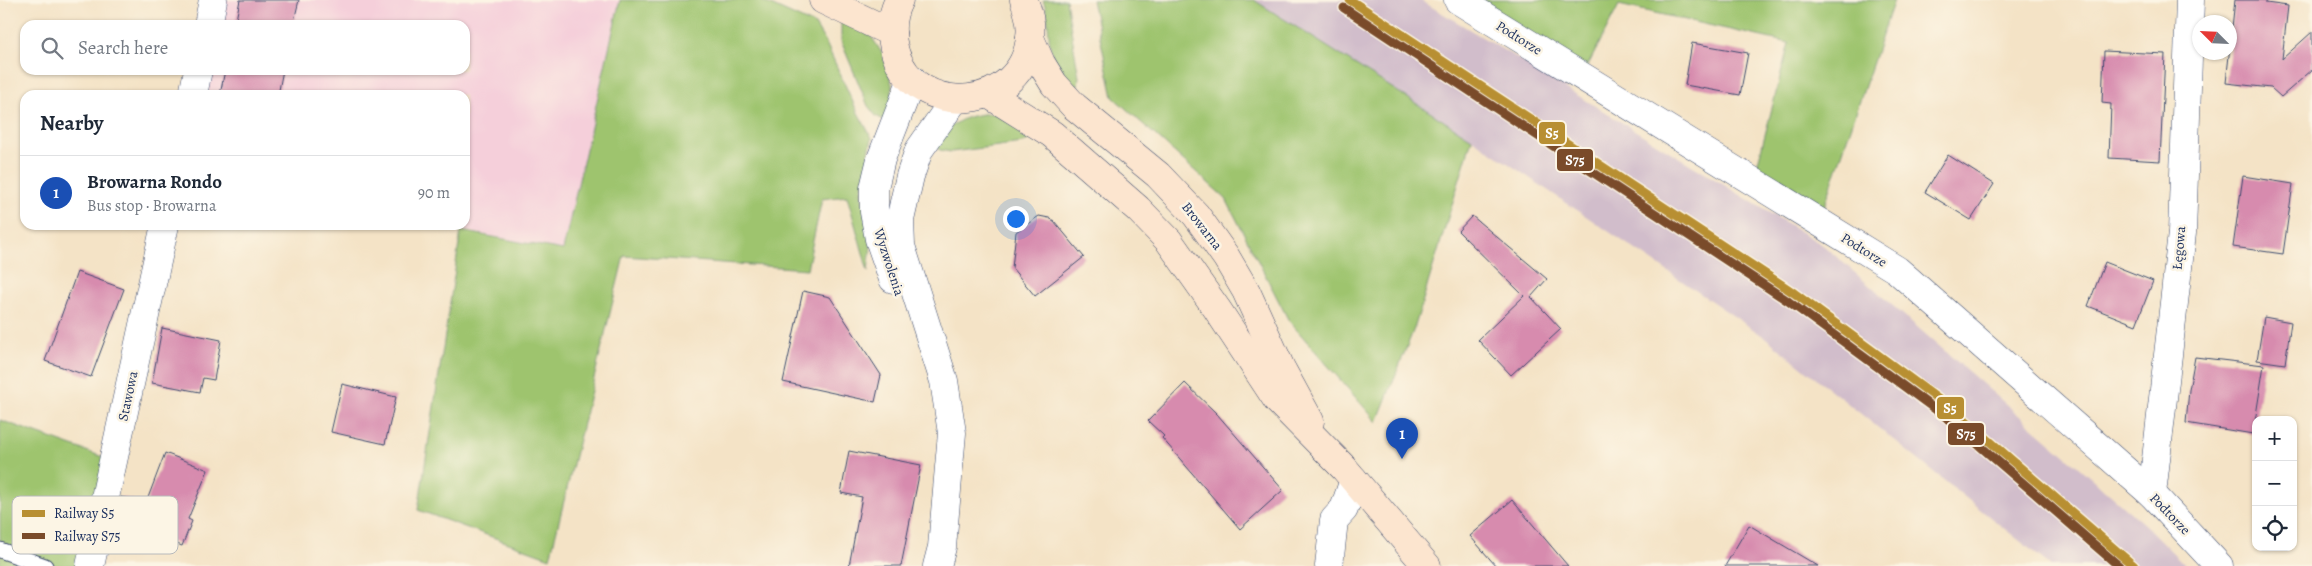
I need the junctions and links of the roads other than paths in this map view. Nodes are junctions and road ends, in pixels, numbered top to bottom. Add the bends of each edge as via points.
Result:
1 (213, 0) edge
2 (823, 0) edge
3 (899, 0) edge
4 (1024, 0) edge
5 (1458, 0) edge
6 (2190, 0) edge
7 (209, 20) edge
8 (892, 32) junction
9 (1030, 38) junction
10 (197, 75) edge
11 (912, 78) junction
12 (194, 90) edge
13 (988, 94) junction
14 (955, 99) junction
15 (164, 230) edge
16 (944, 381) junction
17 (1327, 450) junction
18 (1354, 480) junction
19 (2152, 494) junction
20 (105, 496) edge
21 (0, 550) edge
22 (45, 566) edge
23 (937, 566) edge
24 (1329, 566) edge
25 (1427, 566) edge
26 (2219, 566) edge

1 - 7 street
2 - 8 street
3 - 8 street via 892,20
4 - 9 street via 1030,18
5 - 19 street, Podtorze via 1897,270
6 - 19 street, Łęgowa via 2182,233
8 - 11 street via 897,57
9 - 13 street via 1026,56 1017,72
9 - 17 street, Browarna via 1054,84 1074,106 1158,175 1196,215 1226,256 1246,291 1281,368
10 - 12 street
11 - 14 street via 932,94
11 - 16 street, Wyzwolenia via 881,159 874,188 874,212 879,239 900,298
13 - 14 street
13 - 17 street, Browarna via 1065,144 1169,241 1277,400
14 - 16 street, Wyzwolenia via 919,150 900,220 901,246
15 - 20 street, Stawowa
16 - 23 street, Wyzwolenia via 952,432 942,547
17 - 18 street, Browarna
18 - 24 street via 1344,509 1334,520
18 - 25 street, Browarna
19 - 26 street, Podtorze
21 - 22 lane

